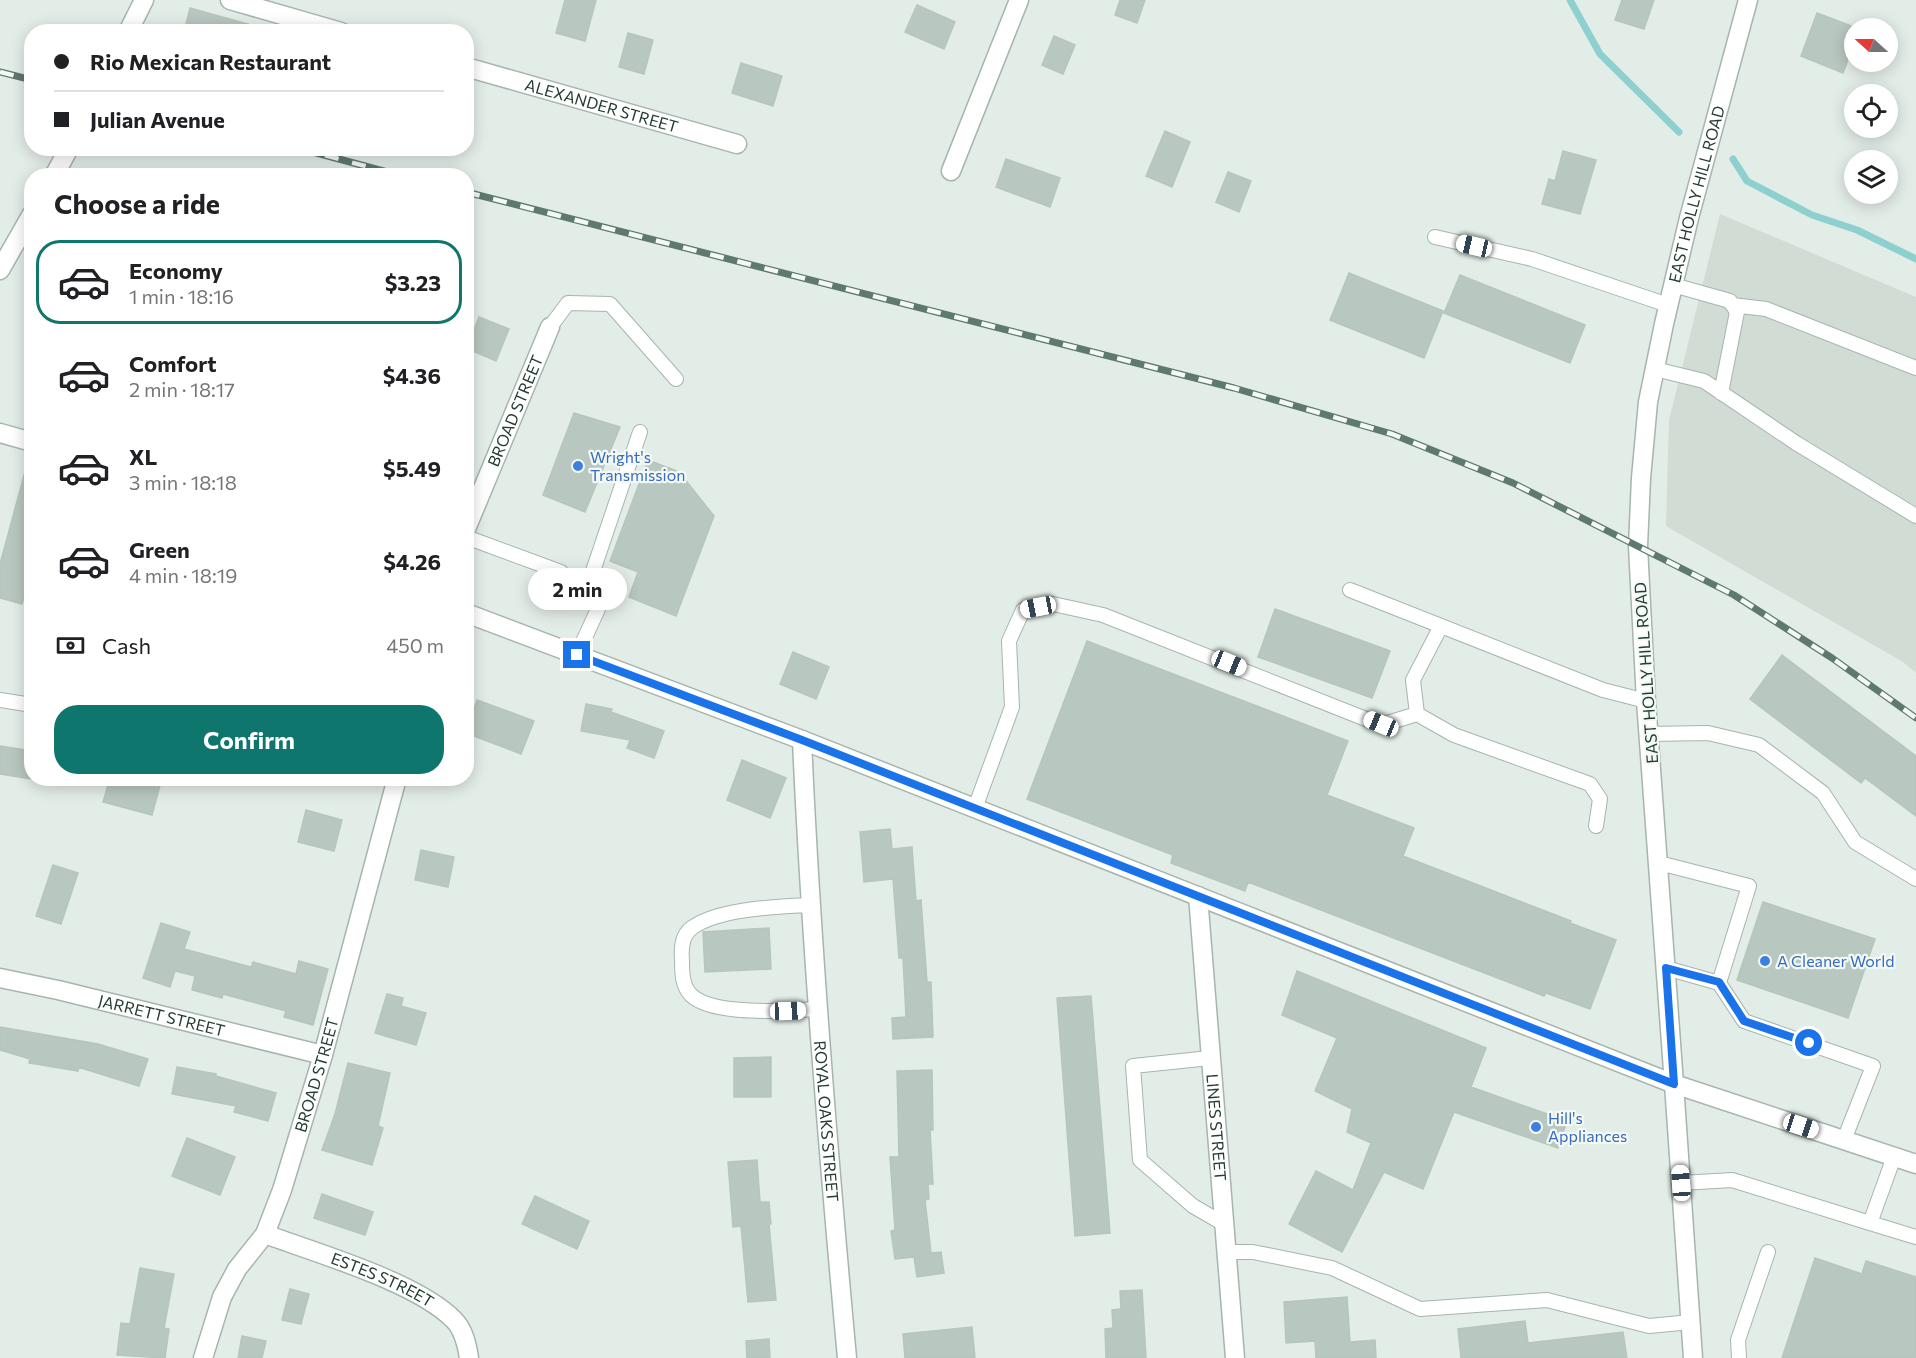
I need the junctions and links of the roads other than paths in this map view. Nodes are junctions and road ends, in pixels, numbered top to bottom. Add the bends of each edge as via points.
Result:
1 (144, 0) edge
2 (230, 0) edge
3 (1019, 0) edge
4 (1748, 0) edge
5 (132, 24) edge
6 (313, 24) edge
7 (474, 69) edge
8 (737, 144) dead end
9 (951, 171) dead end
10 (24, 228) edge
11 (1435, 237) dead end
12 (0, 270) edge
13 (1673, 285) junction
14 (1668, 305) junction
15 (1732, 305) junction
16 (550, 327) joint
17 (1916, 368) edge
18 (1654, 369) junction
19 (676, 379) dead end
20 (1721, 393) junction
21 (640, 432) dead end
22 (0, 433) edge
23 (24, 440) edge
24 (474, 510) edge
25 (1916, 516) edge
26 (474, 540) edge
27 (561, 572) dead end
28 (1350, 590) dead end
29 (474, 616) edge
30 (1442, 626) junction
31 (577, 655) junction
32 (0, 700) edge
33 (1646, 701) junction
34 (24, 704) edge
35 (1417, 714) junction
36 (1649, 734) junction
37 (802, 740) junction
38 (395, 786) edge
39 (975, 808) junction
40 (1596, 826) dead end
41 (1659, 863) junction
42 (1916, 879) edge
43 (1198, 896) junction
44 (810, 905) junction
45 (1666, 968) junction
46 (0, 978) edge
47 (1719, 982) junction
48 (818, 1009) junction
49 (322, 1055) junction
50 (1210, 1058) junction
51 (1674, 1084) junction
52 (1844, 1140) junction
53 (1894, 1157) junction
54 (1916, 1164) edge
55 (1681, 1183) junction
56 (1870, 1223) junction
57 (1224, 1224) junction
58 (265, 1234) junction
59 (1916, 1237) edge
60 (1226, 1252) junction
61 (1768, 1252) dead end
62 (1691, 1322) junction
63 (203, 1358) edge
64 (469, 1358) edge
65 (847, 1358) edge
66 (1235, 1358) edge
67 (1693, 1358) edge
68 (1739, 1358) edge

1 - 5 street
2 - 6 street
3 - 9 street
4 - 13 street, EAST HOLLY HILL ROAD
7 - 8 street, ALEXANDER STREET
10 - 12 street
11 - 14 lane via 1532,259
13 - 14 street, EAST HOLLY HILL ROAD
13 - 15 lane via 1730,301
14 - 18 street, EAST HOLLY HILL ROAD
15 - 17 lane via 1766,309
15 - 20 lane via 1737,312
16 - 19 lane via 568,303 610,304
16 - 24 street, BROAD STREET
18 - 20 lane via 1704,381
18 - 33 street, EAST HOLLY HILL ROAD via 1643,440 1638,546
20 - 25 lane
21 - 31 lane via 593,571 592,592 598,609
22 - 23 street
26 - 27 lane
28 - 30 lane
29 - 31 street
30 - 33 lane via 1603,690
30 - 35 lane via 1413,680
31 - 37 street
32 - 34 lane
33 - 36 street, EAST HOLLY HILL ROAD
35 - 39 lane via 1381,724 1103,615 1053,604 1023,610 1009,641 1012,707
35 - 40 lane via 1454,735 1590,784 1600,799
36 - 41 street, EAST HOLLY HILL ROAD
36 - 42 lane via 1708,733 1759,745 1823,793 1855,842
37 - 39 street
37 - 44 street, ROYAL OAKS STREET
38 - 49 street, BROAD STREET
39 - 43 street
41 - 45 street, EAST HOLLY HILL ROAD
41 - 47 lane via 1749,886
43 - 50 street, LINES STREET
43 - 51 street
44 - 48 street, ROYAL OAKS STREET
44 - 48 lane via 736,913 692,927 683,941 683,981 689,994 709,1004 773,1011
45 - 47 lane
45 - 51 street, EAST HOLLY HILL ROAD
46 - 49 street, JARRETT STREET
47 - 52 lane via 1744,1021 1873,1066
48 - 65 street, ROYAL OAKS STREET
49 - 58 street, BROAD STREET
50 - 57 street, LINES STREET
50 - 57 lane via 1132,1066 1140,1160 1193,1206
51 - 52 street
51 - 55 street, EAST HOLLY HILL ROAD
52 - 53 street
53 - 54 street
53 - 56 lane
55 - 56 lane via 1732,1180
55 - 62 street, EAST HOLLY HILL ROAD
56 - 59 lane
57 - 60 street, LINES STREET
58 - 63 street, BROAD STREET via 237,1269 222,1297
58 - 64 street, ESTES STREET via 371,1273 434,1302 456,1321
60 - 62 lane via 1253,1252 1332,1268 1420,1309 1546,1300 1649,1326
60 - 66 street, LINES STREET
61 - 68 lane via 1738,1340
62 - 67 street, EAST HOLLY HILL ROAD

